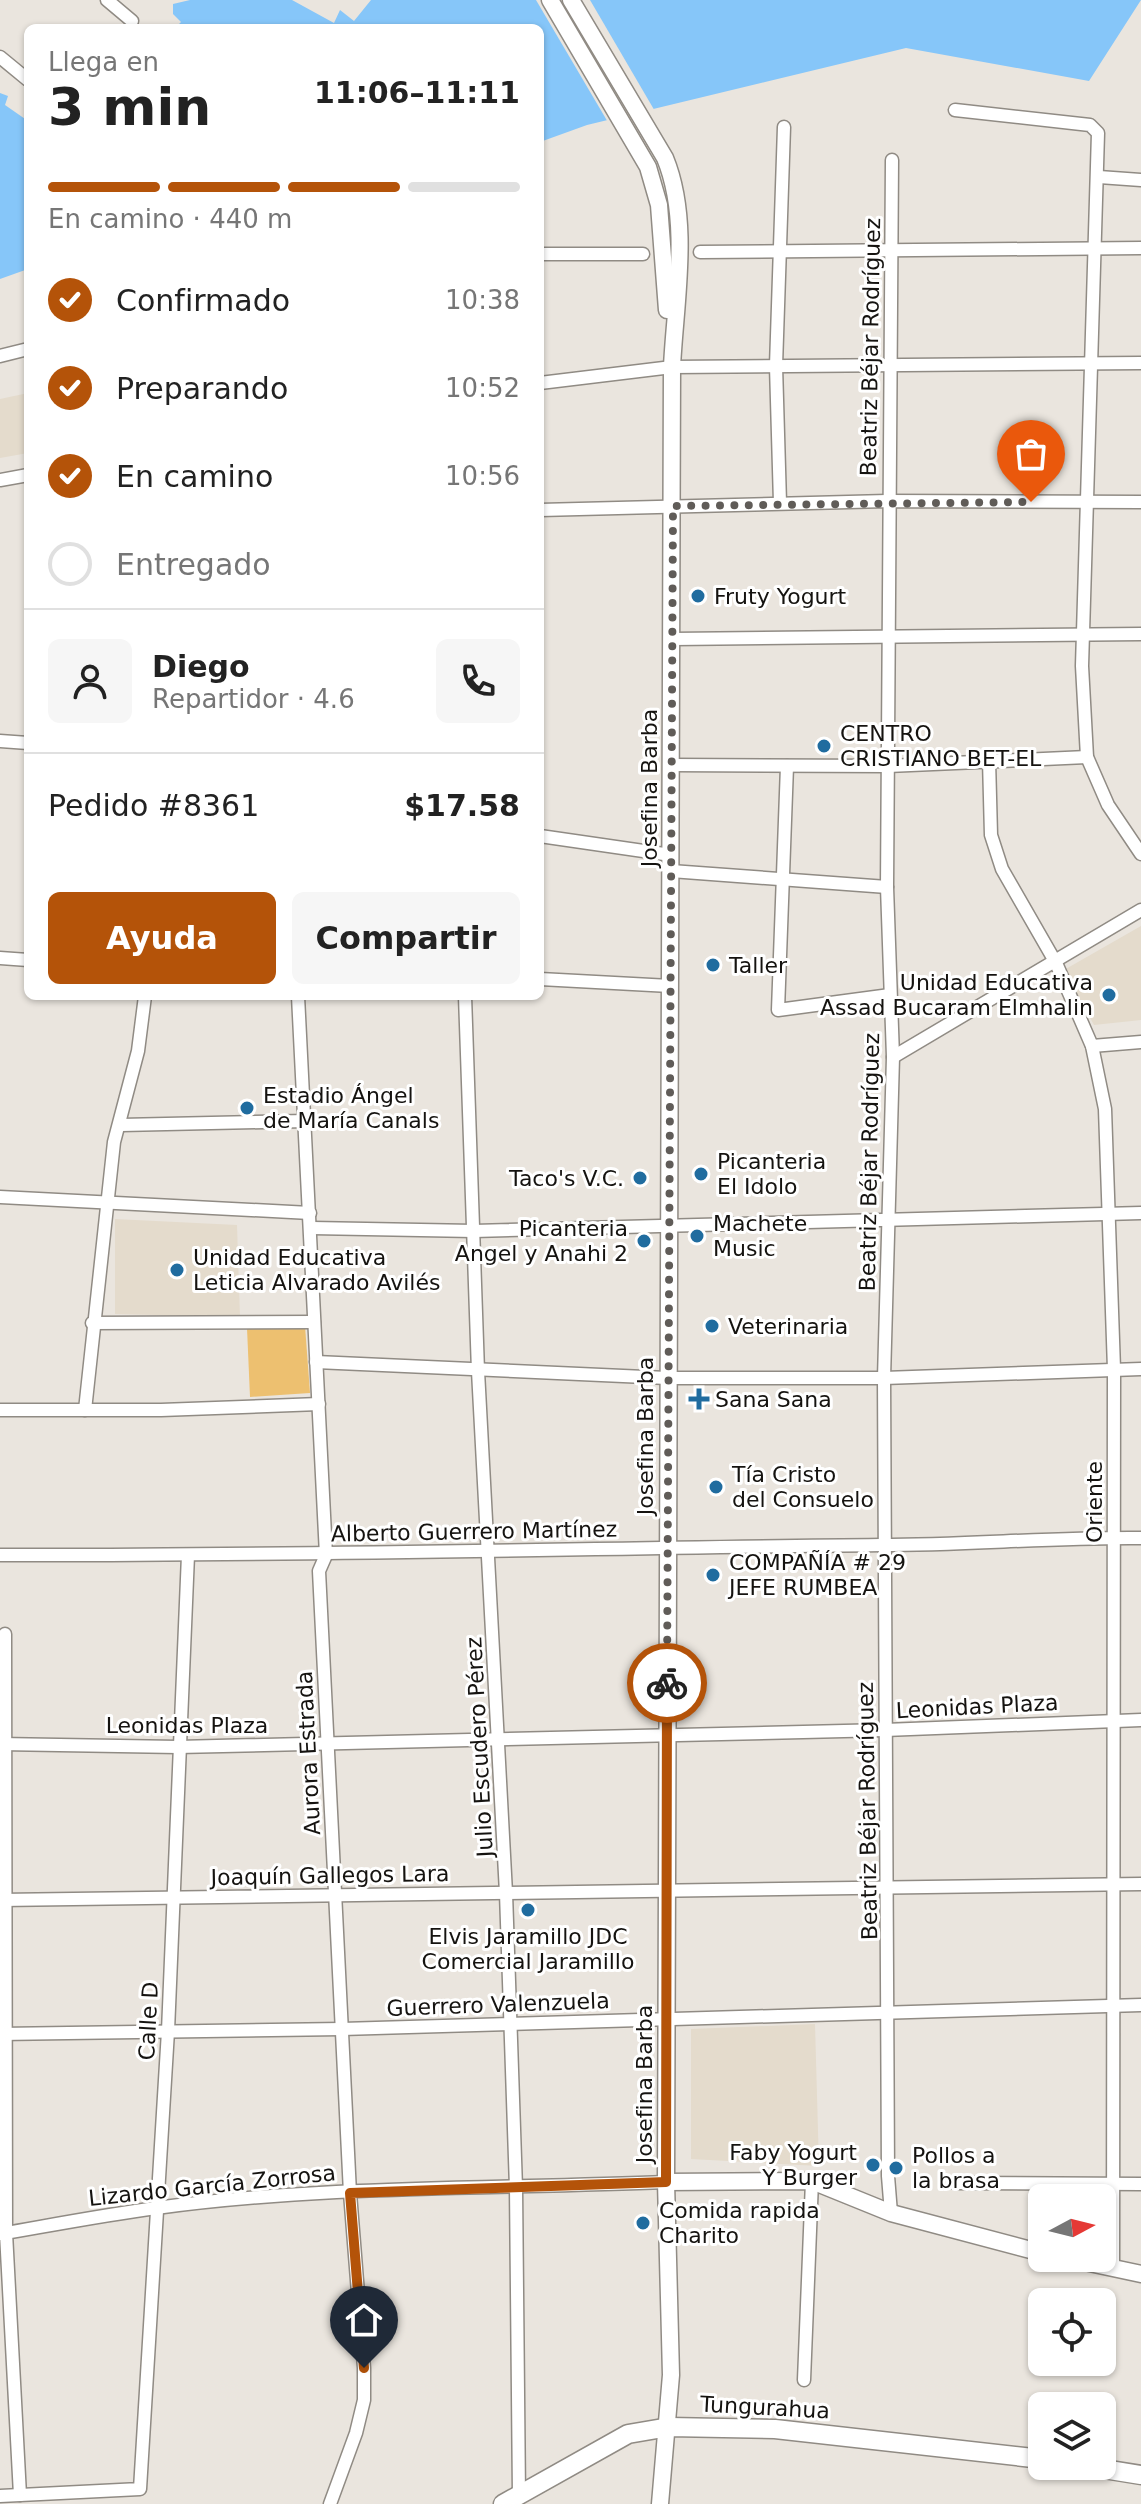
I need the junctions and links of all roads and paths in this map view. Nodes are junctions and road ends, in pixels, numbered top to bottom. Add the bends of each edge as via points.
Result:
1 (107, 0) edge
2 (550, 0) edge
3 (571, 0) edge
4 (132, 21) dead end
5 (0, 57) edge
6 (24, 77) edge
7 (955, 110) dead end
8 (784, 127) dead end
9 (892, 160) dead end
10 (1099, 177) junction
11 (1141, 180) edge
12 (1096, 248) junction
13 (1141, 248) edge
14 (780, 251) junction
15 (700, 252) dead end
16 (893, 252) junction
17 (544, 254) edge
18 (643, 254) dead end
19 (24, 350) edge
20 (0, 356) edge
21 (892, 363) junction
22 (1141, 363) edge
23 (1092, 364) junction
24 (776, 366) junction
25 (672, 367) junction
26 (544, 383) edge
27 (24, 476) edge
28 (0, 480) edge
29 (887, 501) junction
30 (1088, 502) junction
31 (1141, 502) edge
32 (780, 503) junction
33 (673, 506) junction
34 (544, 510) edge
35 (1083, 634) junction
36 (1141, 634) edge
37 (890, 636) junction
38 (673, 639) junction
39 (0, 741) edge
40 (24, 743) edge
41 (1087, 757) junction
42 (989, 760) junction
43 (672, 765) junction
44 (787, 766) junction
45 (888, 766) junction
46 (544, 837) edge
47 (1141, 854) edge
48 (671, 863) junction
49 (783, 878) junction
50 (887, 887) junction
51 (1141, 910) edge
52 (0, 958) edge
53 (24, 960) edge
54 (1056, 963) junction
55 (544, 979) edge
56 (670, 986) junction
57 (890, 995) junction
58 (144, 1000) edge
59 (298, 1000) edge
60 (465, 1000) edge
61 (1141, 1042) edge
62 (1092, 1046) junction
63 (893, 1057) junction
64 (306, 1121) junction
65 (121, 1125) junction
66 (0, 1197) edge
67 (106, 1205) junction
68 (310, 1213) junction
69 (1110, 1213) junction
70 (1141, 1213) edge
71 (887, 1223) junction
72 (667, 1225) junction
73 (312, 1228) junction
74 (474, 1231) junction
75 (314, 1322) junction
76 (92, 1323) junction
77 (316, 1362) junction
78 (1114, 1369) junction
79 (1141, 1369) edge
80 (478, 1371) junction
81 (667, 1378) junction
82 (884, 1378) junction
83 (319, 1404) junction
84 (0, 1410) edge
85 (85, 1410) junction
86 (1114, 1538) junction
87 (1141, 1538) edge
88 (884, 1545) junction
89 (667, 1546) junction
90 (489, 1553) junction
91 (0, 1555) edge
92 (188, 1555) junction
93 (326, 1555) junction
94 (5, 1634) dead end
95 (1111, 1720) junction
96 (1141, 1720) edge
97 (885, 1730) junction
98 (667, 1734) junction
99 (498, 1739) junction
100 (328, 1743) junction
101 (1, 1744) edge
102 (178, 1747) junction
103 (1141, 1884) edge
104 (1115, 1885) junction
105 (889, 1888) junction
106 (666, 1891) junction
107 (506, 1893) junction
108 (335, 1895) junction
109 (172, 1897) junction
110 (2, 1900) edge
111 (1141, 2005) edge
112 (1116, 2006) junction
113 (890, 2012) junction
114 (666, 2018) junction
115 (510, 2025) junction
116 (342, 2029) junction
117 (168, 2031) junction
118 (2, 2034) edge
119 (812, 2181) junction
120 (666, 2182) junction
121 (955, 2183) dead end
122 (1113, 2184) joint
123 (1116, 2184) edge
124 (1141, 2184) edge
125 (516, 2188) junction
126 (350, 2193) junction
127 (158, 2208) junction
128 (891, 2213) junction
129 (3, 2234) edge
130 (1028, 2249) edge
131 (1116, 2270) edge
132 (1141, 2274) edge
133 (804, 2380) dead end
134 (669, 2427) junction
135 (1028, 2457) edge
136 (1116, 2471) edge
137 (1141, 2475) edge
138 (20, 2495) junction
139 (0, 2496) edge
140 (511, 2500) edge
141 (330, 2504) edge
142 (660, 2504) edge

1 - 4 street
2 - 25 street, Josefina Barba via 648,167 659,205
3 - 25 street, Josefina Barba via 672,177 678,253
5 - 6 street
7 - 10 street via 1090,125 1098,133
8 - 14 street
9 - 16 street, Beatriz Béjar Rodríguez
10 - 11 street
10 - 12 street
12 - 13 street
12 - 16 street
12 - 23 street
14 - 15 street
14 - 16 street
14 - 24 street
16 - 21 street, Beatriz Béjar Rodríguez
17 - 18 street
19 - 20 street
21 - 23 street
21 - 24 street
21 - 29 street, Beatriz Béjar Rodríguez
22 - 23 street
23 - 30 street
24 - 25 street
24 - 32 street
25 - 26 street
25 - 33 street, Josefina Barba
27 - 28 street
29 - 30 street
29 - 32 street
29 - 37 street, Beatriz Béjar Rodríguez
30 - 31 street
30 - 35 street
32 - 33 street
33 - 34 street
33 - 38 street, Josefina Barba
35 - 36 street
35 - 37 street
35 - 41 street
37 - 38 street
37 - 45 street, Beatriz Béjar Rodríguez
38 - 43 street, Josefina Barba
39 - 40 street
41 - 42 street
41 - 47 street via 1108,805
42 - 45 street
42 - 54 street, Oriente via 991,835 1002,869
43 - 44 street
43 - 48 street, Josefina Barba
44 - 45 street
44 - 49 street
45 - 50 street, Beatriz Béjar Rodríguez
46 - 48 street
48 - 49 street
48 - 56 street, Josefina Barba
49 - 50 street
49 - 57 street via 778,1010
50 - 57 street, Beatriz Béjar Rodríguez
51 - 54 street
52 - 53 street
54 - 62 street, Oriente
54 - 63 street
55 - 56 street
56 - 72 street, Josefina Barba
57 - 63 street, Beatriz Béjar Rodríguez
58 - 65 street
59 - 64 street, Aurora Estrada
60 - 74 street, Julio Escudero Pérez
61 - 62 street
62 - 69 street, Oriente via 1105,1109
63 - 71 street, Beatriz Béjar Rodríguez
64 - 65 street
64 - 68 street, Aurora Estrada
65 - 67 street
66 - 67 street
67 - 68 street
67 - 76 street
68 - 73 street, Aurora Estrada
69 - 70 street
69 - 71 street
69 - 78 street, Oriente
71 - 72 street
71 - 82 street, Beatriz Béjar Rodríguez
72 - 74 street
72 - 81 street, Josefina Barba
73 - 74 street
73 - 75 street, Aurora Estrada
74 - 80 street, Julio Escudero Pérez
75 - 76 street
75 - 77 street, Aurora Estrada
76 - 85 street
77 - 80 street
77 - 83 street, Aurora Estrada
78 - 79 street
78 - 82 street
78 - 86 street, Oriente
80 - 81 street
80 - 90 street, Julio Escudero Pérez
81 - 82 street
81 - 89 street, Josefina Barba
82 - 88 street, Beatriz Béjar Rodríguez
83 - 85 street
83 - 93 street, Aurora Estrada
84 - 85 street
86 - 87 street, Alberto Guerrero Martínez
86 - 88 street, Alberto Guerrero Martínez
86 - 95 street, Oriente
88 - 89 street, Alberto Guerrero Martínez
88 - 97 street, Beatriz Béjar Rodríguez
89 - 90 street, Alberto Guerrero Martínez
89 - 98 street, Josefina Barba
90 - 93 street, Alberto Guerrero Martínez
90 - 99 street, Julio Escudero Pérez
91 - 92 street, Alberto Guerrero Martínez
92 - 93 street, Alberto Guerrero Martínez
92 - 102 street, Calle D
93 - 100 street, Aurora Estrada via 319,1571
94 - 101 street
95 - 96 street, Leonidas Plaza
95 - 97 street, Leonidas Plaza
95 - 104 street, Oriente
97 - 98 street, Leonidas Plaza
97 - 105 street, Beatriz Béjar Rodríguez
98 - 99 street, Leonidas Plaza
98 - 106 street, Josefina Barba
99 - 100 street, Leonidas Plaza
99 - 107 street, Julio Escudero Pérez
100 - 102 street, Leonidas Plaza
100 - 108 street, Aurora Estrada
101 - 102 street, Leonidas Plaza
101 - 110 street
102 - 109 street, Calle D
103 - 104 street, Joaquín Gallegos Lara
104 - 105 street, Joaquín Gallegos Lara
104 - 112 street, Oriente
105 - 106 street, Joaquín Gallegos Lara
105 - 113 street, Beatriz Béjar Rodríguez
106 - 107 street, Joaquín Gallegos Lara
106 - 114 street, Josefina Barba
107 - 108 street, Joaquín Gallegos Lara
107 - 115 street, Julio Escudero Pérez
108 - 109 street, Joaquín Gallegos Lara
108 - 116 street, Aurora Estrada
109 - 110 street, Joaquín Gallegos Lara
109 - 117 street, Calle D
110 - 118 street
111 - 112 street, Guerrero Valenzuela
112 - 113 street, Guerrero Valenzuela
112 - 122 street, Oriente
113 - 114 street, Guerrero Valenzuela
113 - 128 street, Beatriz Béjar Rodríguez
114 - 115 street, Guerrero Valenzuela
114 - 120 street, Josefina Barba
115 - 116 street, Guerrero Valenzuela
115 - 125 street, Julio Escudero Pérez
116 - 117 street, Guerrero Valenzuela
116 - 126 street, Aurora Estrada
117 - 118 street, Guerrero Valenzuela
117 - 127 street, Calle D
118 - 129 street
119 - 120 street, Lizardo García Zorrosa
119 - 128 street, Lizardo García Zorrosa
119 - 133 street
120 - 125 street, Lizardo García Zorrosa
120 - 134 street, Josefina Barba
121 - 122 street
123 - 124 street
125 - 126 street, Lizardo García Zorrosa
125 - 140 street, Julio Escudero Pérez
126 - 127 street, Lizardo García Zorrosa
126 - 141 street, Aurora Estrada via 364,2400
127 - 129 street, Lizardo García Zorrosa
127 - 138 street, Calle D via 140,2489
128 - 130 street, Lizardo García Zorrosa
129 - 138 street
131 - 132 street
134 - 135 main road, Tungurahua via 775,2429
134 - 140 main road, Tungurahua via 628,2434
134 - 142 street, Josefina Barba
136 - 137 main road
138 - 139 street

